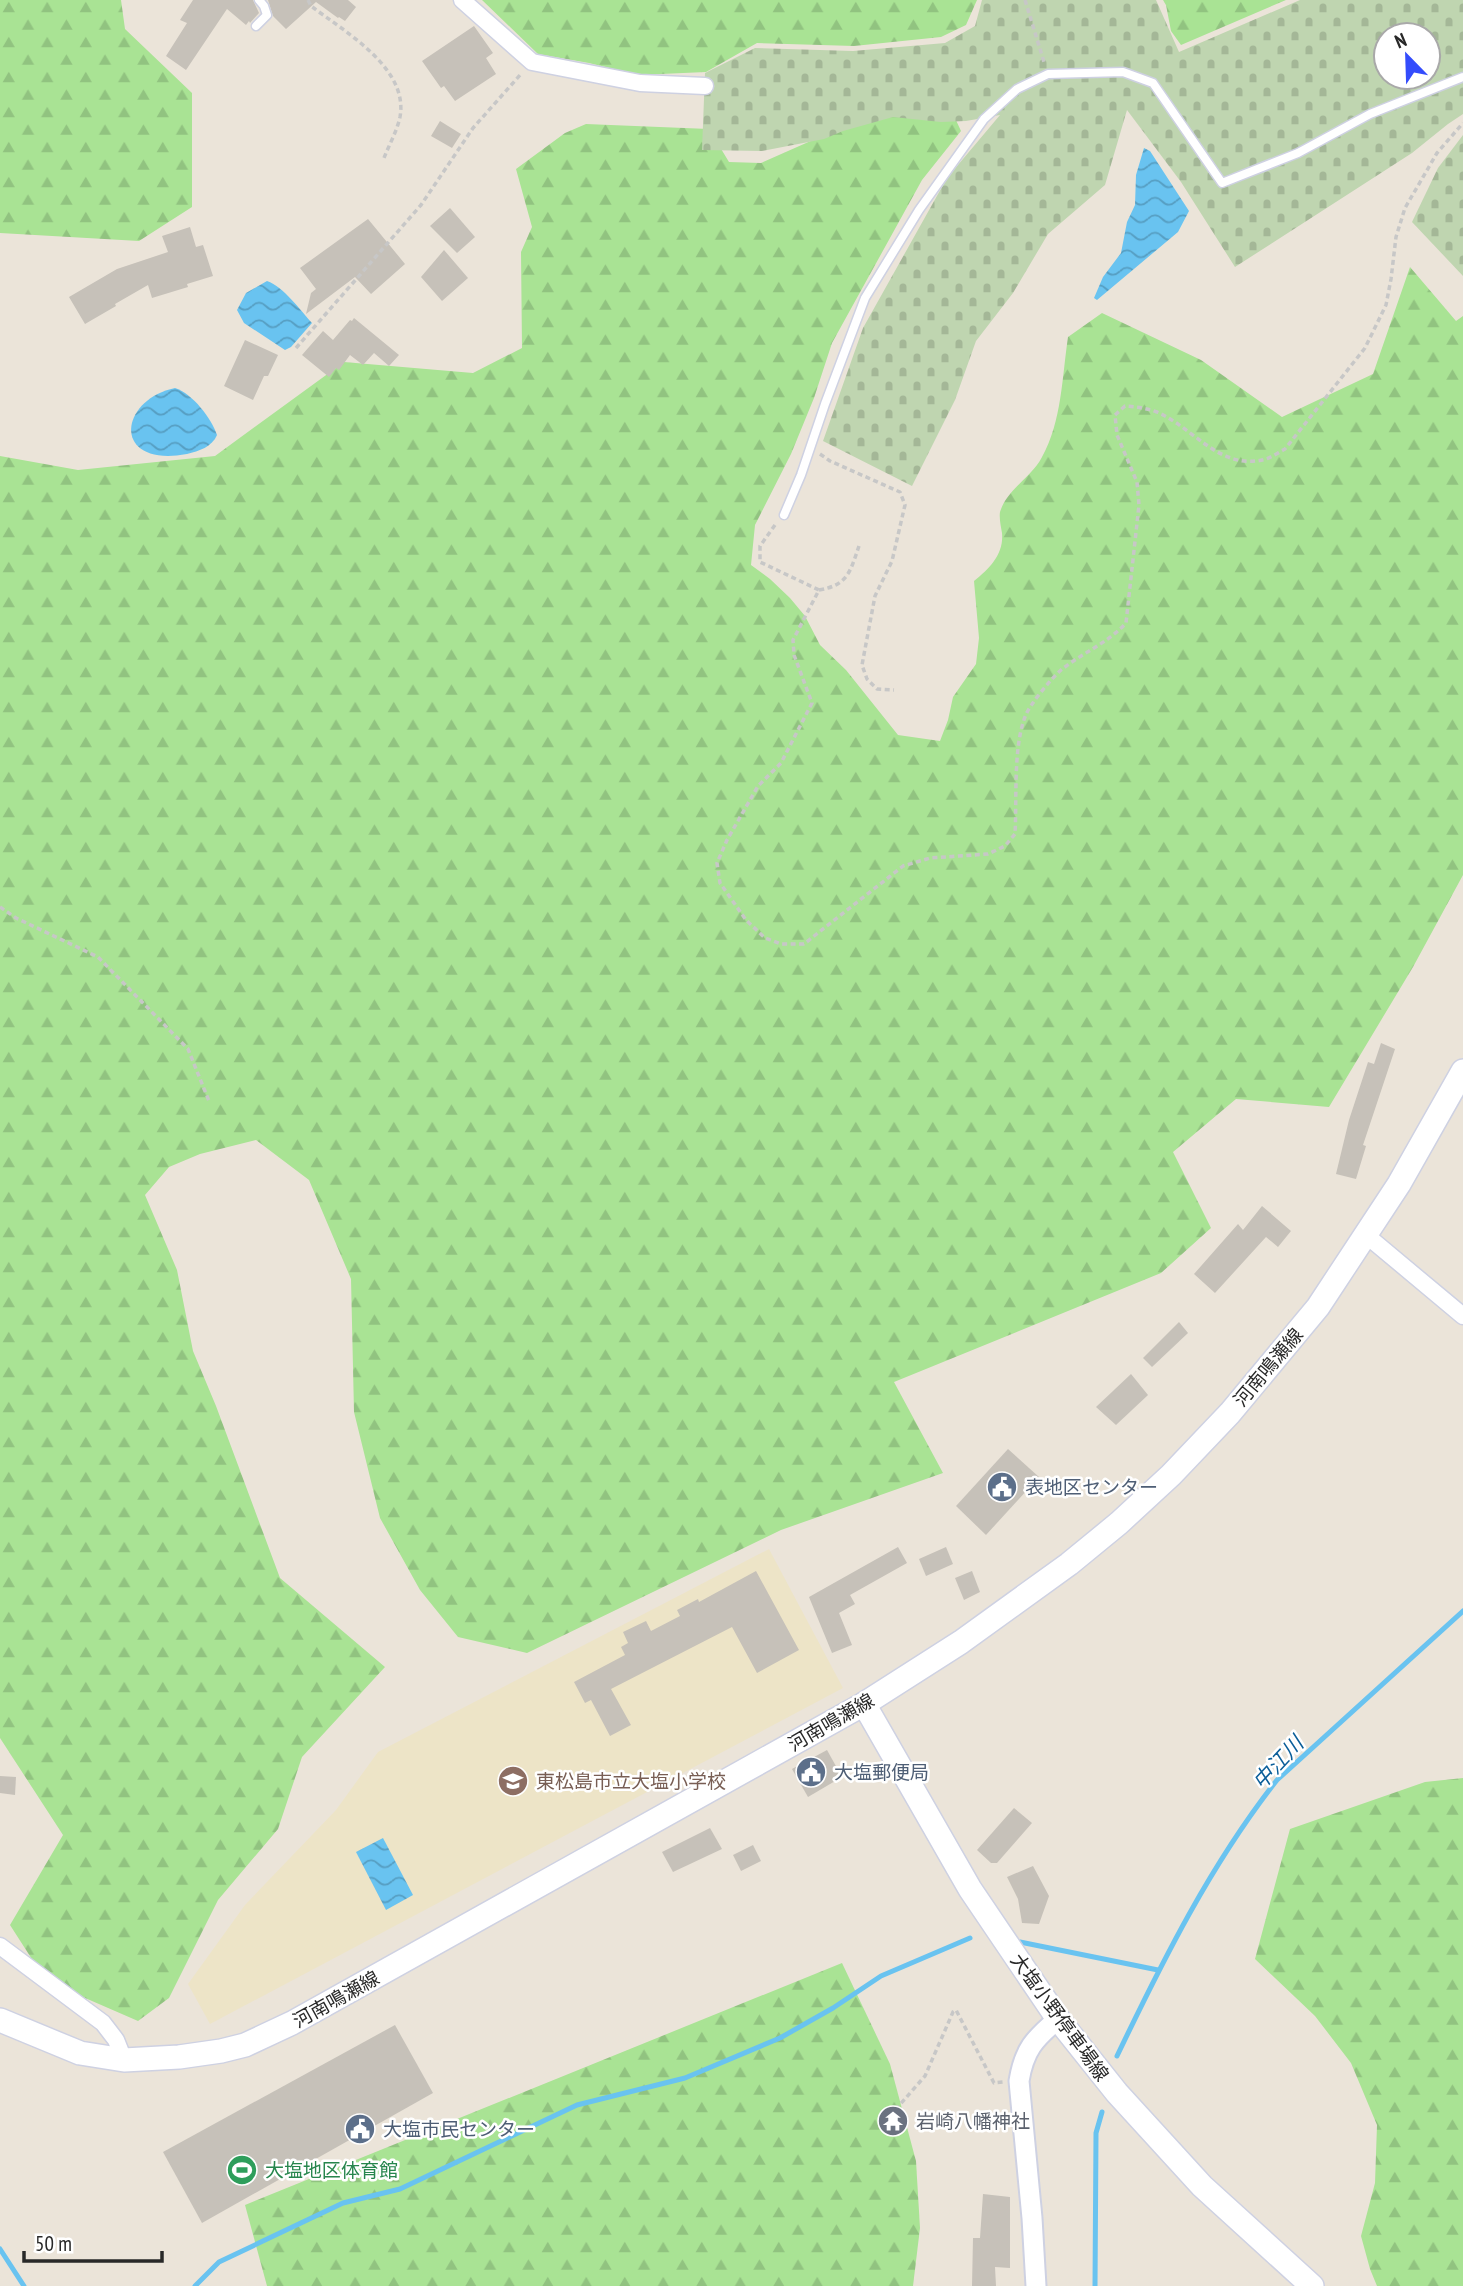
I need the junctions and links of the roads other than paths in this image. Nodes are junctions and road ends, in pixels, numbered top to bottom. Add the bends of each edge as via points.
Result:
1 (259, 0) edge
2 (463, 0) edge
3 (256, 26) dead end
4 (1463, 77) edge
5 (705, 86) dead end
6 (784, 516) road end
7 (1463, 1071) edge
8 (1367, 1235) junction
9 (1463, 1315) edge
10 (864, 1704) junction
11 (0, 1946) edge
12 (1058, 2019) junction
13 (0, 2021) edge
14 (124, 2060) junction
15 (1036, 2286) edge
16 (1312, 2286) edge

1 - 3 lane via 267,15
2 - 5 street via 532,62 640,83
4 - 6 lane via 1370,114 1298,153 1222,183 1153,83 1123,72 1048,74 1017,89 984,119 919,210 865,298
7 - 8 main road, 河南鳴瀬線
8 - 9 street
8 - 10 main road, 河南鳴瀬線 via 1318,1307 1269,1367 1154,1491 1069,1564 961,1642
10 - 12 main road, 大塩小野停車場線 via 970,1889
10 - 14 main road, 河南鳴瀬線 via 292,2023 221,2051
11 - 14 street via 103,2023
12 - 15 street via 1033,2040 1019,2081
12 - 16 main road, 大塩小野停車場線 via 1117,2093 1202,2186
13 - 14 main road, 河南鳴瀬線 via 80,2053

